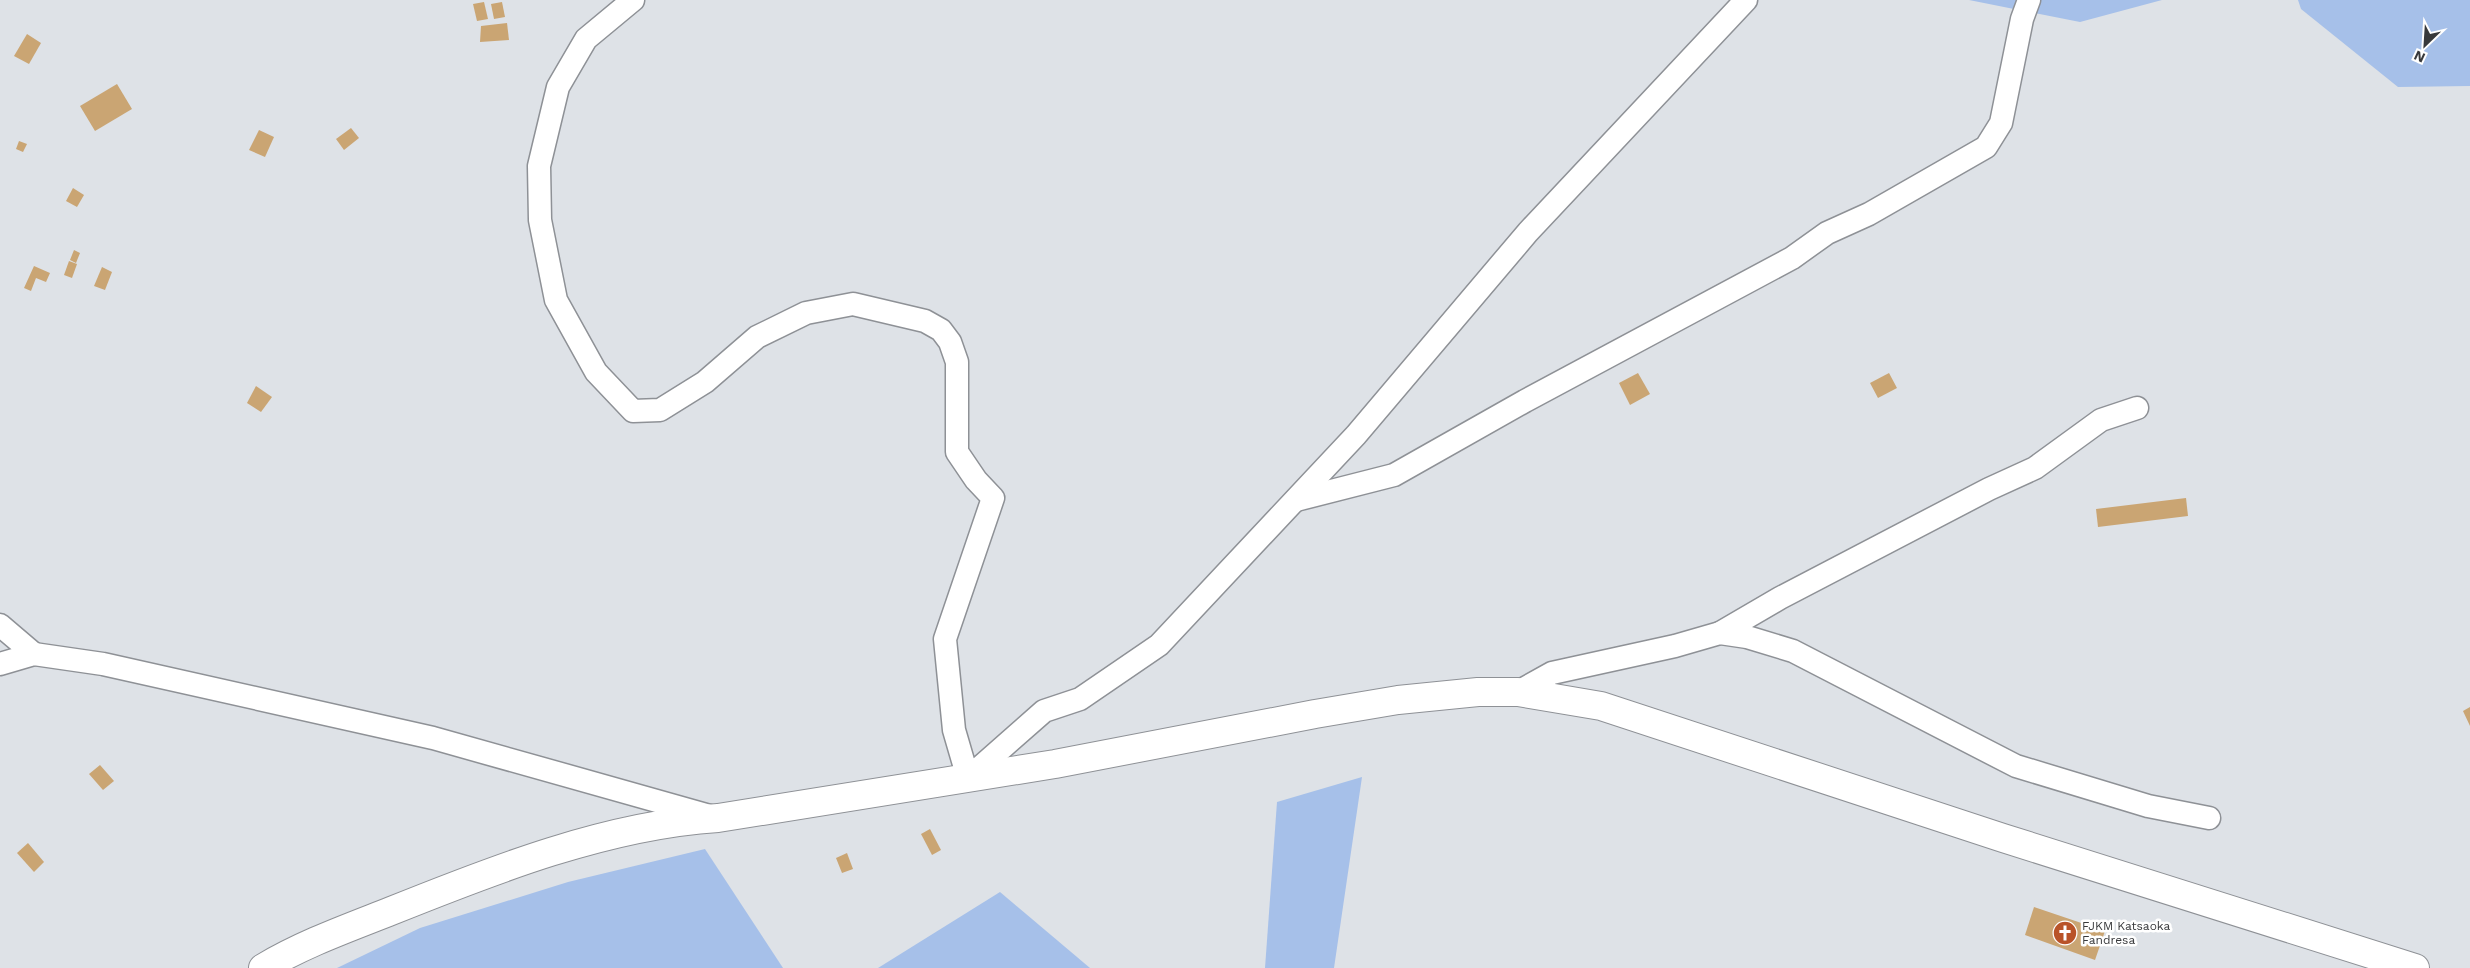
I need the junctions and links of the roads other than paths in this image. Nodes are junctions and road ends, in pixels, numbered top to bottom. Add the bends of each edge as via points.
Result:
1 (633, 0) edge
2 (1746, 0) edge
3 (2029, 0) edge
4 (2137, 408) dead end
5 (1296, 500) junction
6 (0, 625) edge
7 (1720, 633) junction
8 (34, 654) junction
9 (0, 664) edge
10 (1518, 692) junction
11 (968, 778) junction
12 (718, 818) junction
13 (2209, 818) dead end
14 (263, 968) edge
15 (2415, 968) edge

1 - 11 street via 586,39 558,86 546,131 540,166 540,220 556,300 596,372 633,410 660,410 705,382 757,337 806,313 853,304 925,320 941,330 950,342 957,362 958,452 976,480 993,498 945,639 954,730
2 - 5 street via 1528,232 1356,435
3 - 5 street via 2022,19 2001,122 1986,147 1869,214 1827,233 1792,258 1394,475
4 - 7 street via 2101,420 2035,468 1780,598
5 - 11 street via 1160,646 1080,699 1044,711
6 - 8 street
7 - 10 street via 1552,672
7 - 13 street via 1747,637 1793,651 2016,766 2148,806
8 - 9 street
8 - 12 street via 103,664 433,738
10 - 11 main road via 1478,692 1398,700
10 - 15 main road via 1601,706
11 - 12 main road
12 - 14 main road via 682,821 516,862 300,948

